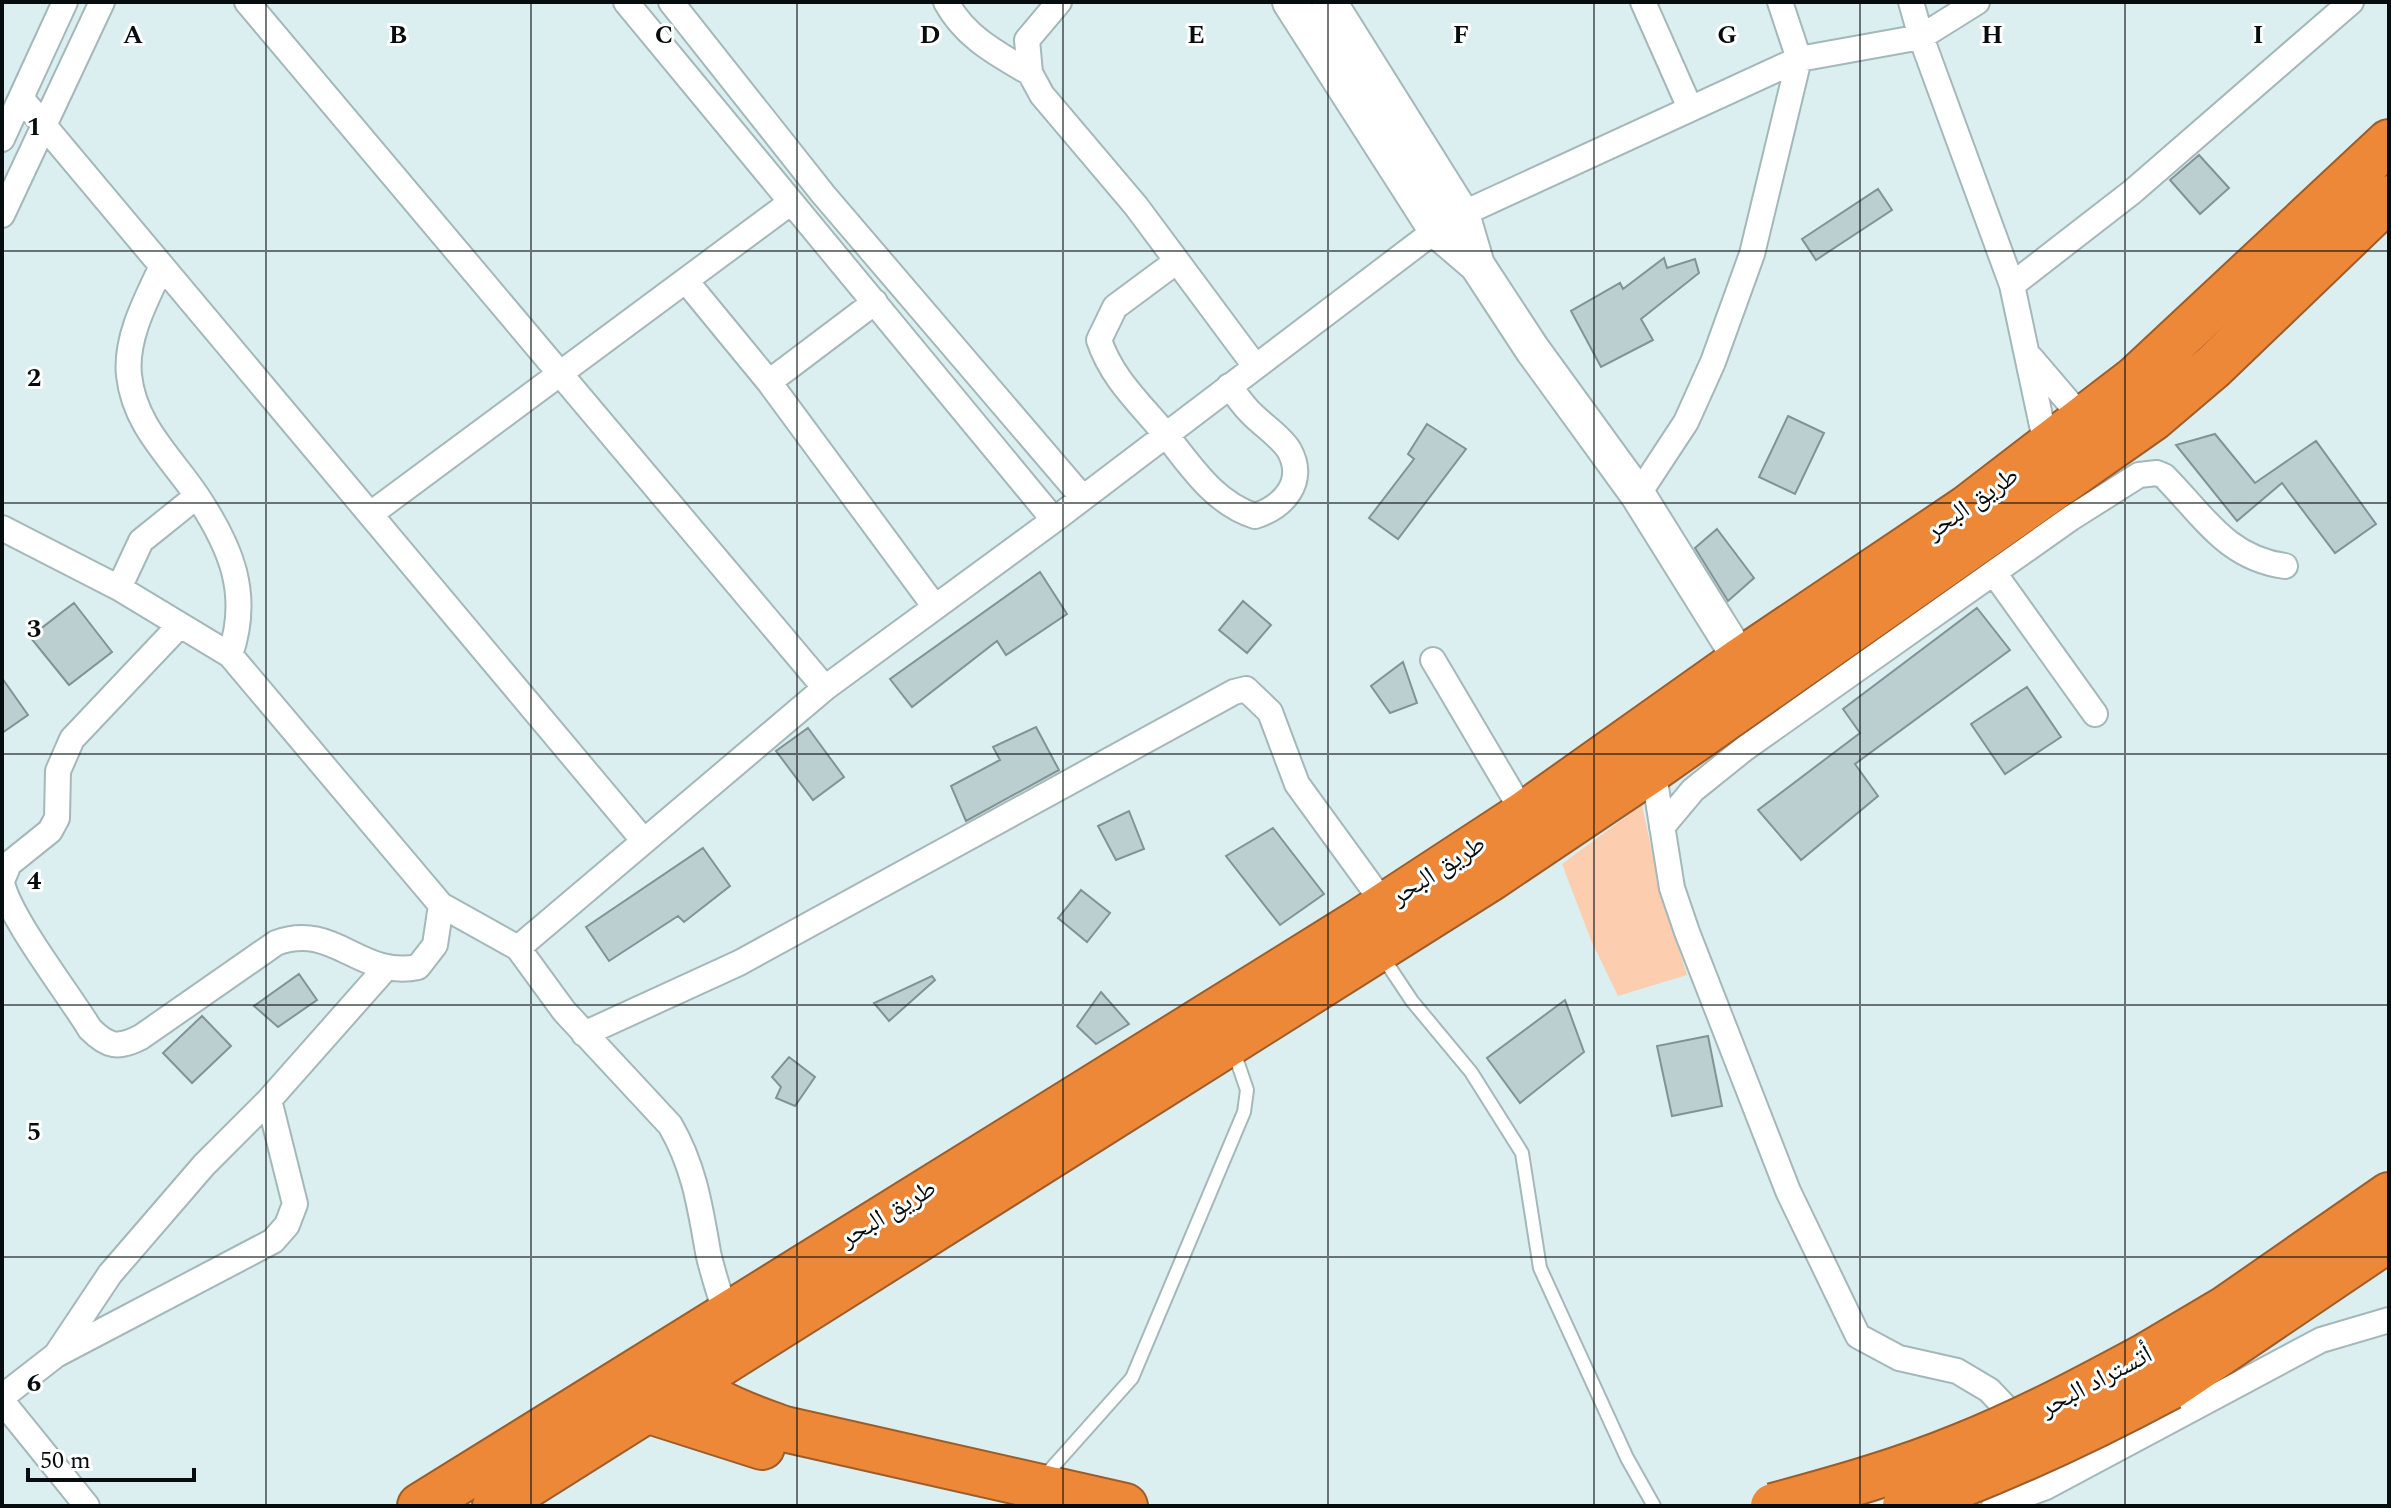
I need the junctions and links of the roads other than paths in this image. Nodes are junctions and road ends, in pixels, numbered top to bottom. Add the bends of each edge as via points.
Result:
1 (65, 2) edge
2 (102, 2) edge
3 (247, 2) edge
4 (626, 2) edge
5 (671, 2) edge
6 (946, 2) edge
7 (1059, 2) edge
8 (1290, 2) edge
9 (1329, 2) edge
10 (1643, 2) edge
11 (1780, 2) edge
12 (1911, 2) edge
13 (1977, 2) edge
14 (2351, 2) edge
15 (1921, 37) junction
16 (1799, 59) junction
17 (1030, 73) junction
18 (21, 98) junction
19 (1690, 108) junction
20 (45, 122) junction
21 (2, 139) edge
22 (2389, 142) edge
23 (2389, 198) edge
24 (790, 203) junction
25 (2, 215) edge
26 (1449, 222) junction
27 (1177, 261) junction
28 (162, 266) junction
29 (686, 281) junction
30 (2012, 285) junction
31 (875, 302) junction
32 (2029, 356) junction
33 (1255, 366) junction
34 (563, 372) junction
35 (769, 382) junction
36 (1229, 386) junction
37 (2084, 420) junction
38 (1166, 435) junction
39 (2047, 449) junction
40 (1638, 495) junction
41 (197, 496) junction
42 (1083, 498) junction
43 (372, 513) junction
44 (1054, 520) junction
45 (2, 528) edge
46 (2285, 566) dead end
47 (1994, 573) junction
48 (119, 588) junction
49 (935, 607) junction
50 (180, 625) junction
51 (230, 655) junction
52 (1433, 660) dead end
53 (1741, 660) junction
54 (825, 688) junction
55 (2095, 714) dead end
56 (1735, 733) junction
57 (1653, 769) junction
58 (1524, 814) junction
59 (1662, 827) junction
60 (644, 841) junction
61 (2, 882) edge
62 (441, 905) junction
63 (1385, 905) junction
64 (518, 948) junction
65 (1378, 950) junction
66 (384, 970) junction
67 (584, 1034) junction
68 (1230, 1042) junction
69 (269, 1100) junction
70 (2389, 1195) edge
71 (2389, 1239) edge
72 (725, 1313) junction
73 (2389, 1320) edge
74 (56, 1355) junction
75 (678, 1366) junction
76 (2160, 1370) junction
77 (2, 1399) edge
78 (646, 1410) junction
79 (542, 1453) junction
80 (2046, 1487) junction
81 (1018, 1496) edge
82 (87, 1506) edge
83 (420, 1506) edge
84 (495, 1506) edge
85 (1125, 1506) edge
86 (1654, 1506) edge
87 (1773, 1506) edge
88 (1905, 1506) edge
89 (1994, 1506) edge

1 - 18 street
2 - 20 street
3 - 34 street
4 - 24 street
5 - 42 street via 823,194
6 - 17 street via 979,44
7 - 17 street via 1027,40
8 - 26 main road
9 - 26 main road
10 - 19 street
11 - 16 street
12 - 15 street
13 - 15 street
14 - 30 street via 2132,192
15 - 16 street
15 - 30 street
16 - 19 street
16 - 40 street via 1752,254 1713,362 1686,422
17 - 27 street via 1042,95
18 - 20 street
18 - 21 street
19 - 26 street
20 - 25 street
20 - 28 street
22 - 37 highway, طريق البحر via 2135,379
23 - 56 highway, طريق البحر via 2153,418
24 - 29 street
24 - 31 street
26 - 33 street
26 - 40 main road via 1532,349
27 - 33 street
27 - 38 street via 1115,307 1099,340 1119,381
28 - 41 street via 143,306 128,374 152,439
28 - 43 street
29 - 34 street
29 - 35 street
30 - 32 street
31 - 35 street
31 - 44 street
32 - 37 street
32 - 39 street
33 - 36 street
34 - 43 street
34 - 54 street
35 - 49 street
36 - 38 street
36 - 38 street via 1289,450 1295,467 1293,488 1275,509 1255,516 1224,499 1194,473
37 - 39 highway, طريق البحر
38 - 42 street
39 - 53 highway, طريق البحر
40 - 53 main road
41 - 48 street via 141,541
41 - 51 street via 236,575 241,606
42 - 44 street
43 - 60 street
44 - 49 street
45 - 48 street
46 - 47 street via 2253,560 2210,526 2164,476 2149,473 2118,487
47 - 55 street
47 - 56 street
48 - 50 street
49 - 54 street
50 - 51 street
50 - 61 street via 72,739 58,771 57,818 50,831 9,864
51 - 62 street
52 - 58 street
53 - 58 highway, طريق البحر
54 - 60 street
56 - 57 highway, طريق البحر
56 - 59 street
57 - 59 street
57 - 65 highway, طريق البحر
58 - 63 highway, طريق البحر
59 - 80 street via 1672,888 1693,947 1788,1191 1858,1336 1899,1358 1957,1371 1989,1390 2029,1432
60 - 64 street
61 - 66 street via 4,894 90,1029 110,1046 141,1037 276,943 296,935 310,936
62 - 64 street
62 - 66 street via 435,945 425,962
63 - 67 street via 1297,784 1270,712 1246,689 739,963
63 - 72 highway, طريق البحر
64 - 67 street
65 - 68 highway, طريق البحر
65 - 86 lane via 1471,1072 1522,1153 1540,1268
66 - 69 street
67 - 72 street via 670,1125 683,1146 702,1202
68 - 75 highway, طريق البحر
68 - 81 lane via 1247,1090 1244,1112 1132,1378
69 - 74 street via 204,1165 110,1274
69 - 74 street via 295,1204 280,1234 239,1262
70 - 76 highway, أتستراد البحر via 2225,1309
71 - 76 highway, أتستراد البحر
72 - 75 highway, طريق البحر
73 - 80 street via 2321,1340
74 - 77 street
75 - 78 highway, طريق البحر
75 - 79 highway, طريق البحر
75 - 81 highway via 731,1409
76 - 87 highway, أتستراد البحر, bridge via 2057,1404 1960,1447 1861,1482
76 - 88 highway, أتستراد البحر, bridge via 2075,1437
77 - 82 street
78 - 79 highway, طريق البحر
78 - 81 highway via 831,1468
79 - 83 highway, طريق البحر
79 - 84 highway, طريق البحر
80 - 89 street
81 - 85 highway

